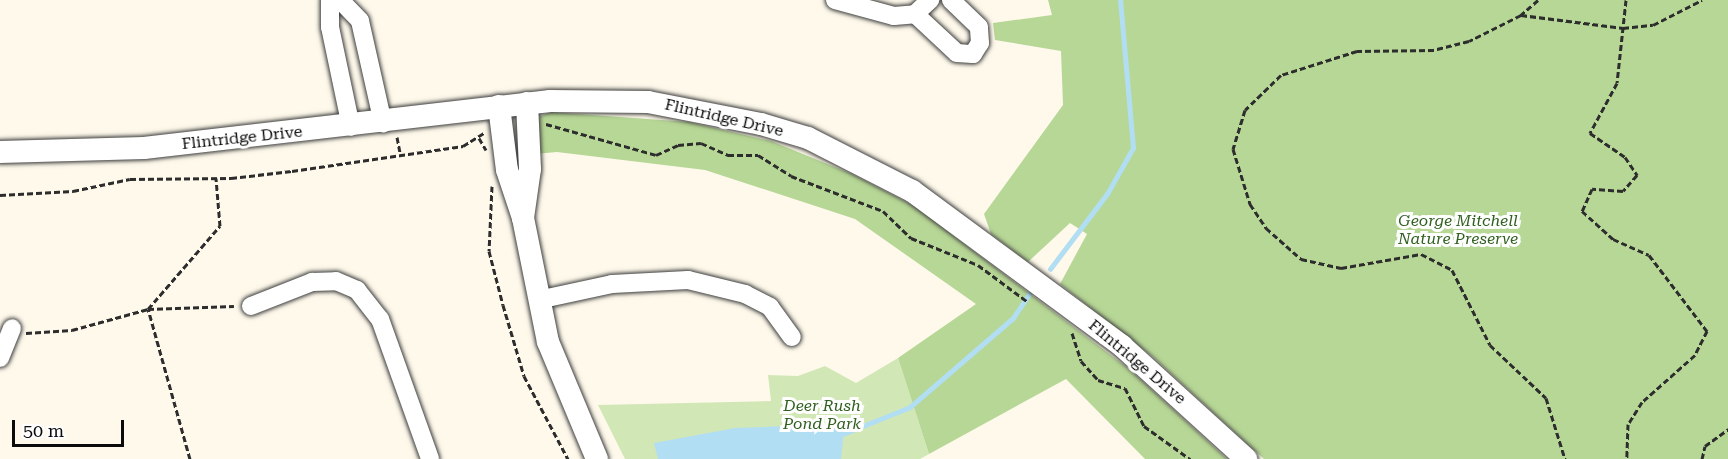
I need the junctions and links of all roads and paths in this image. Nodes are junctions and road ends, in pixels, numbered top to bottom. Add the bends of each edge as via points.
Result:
1 (834, 0) edge
2 (930, 0) edge
3 (951, 0) edge
4 (1538, 0) edge
5 (1626, 0) edge
6 (1702, 0) edge
7 (341, 1) edge
8 (915, 14) junction
9 (1521, 15) junction
10 (1623, 28) junction
11 (527, 104) junction
12 (499, 106) junction
13 (389, 125) junction
14 (351, 127) junction
15 (478, 138) dead end
16 (0, 152) edge
17 (400, 153) dead end
18 (25, 155) junction
19 (488, 155) dead end
20 (0, 160) edge
21 (216, 178) dead end
22 (491, 182) dead end
23 (522, 218) junction
24 (538, 300) junction
25 (251, 306) joint
26 (148, 309) junction
27 (1063, 325) dead end
28 (12, 328) joint
29 (792, 337) dead end
30 (0, 358) edge
31 (1728, 429) edge
32 (190, 459) edge
33 (430, 459) edge
34 (568, 459) edge
35 (597, 459) edge
36 (1190, 459) edge
37 (1246, 459) edge
38 (1564, 459) edge
39 (1628, 459) edge
40 (1702, 459) edge

1 - 8 street via 873,14
2 - 8 street
3 - 8 street via 979,27 980,44 974,54 957,53
4 - 9 path
5 - 10 path
6 - 10 path via 1653,25
7 - 13 street via 360,21
7 - 14 street via 330,27
9 - 10 path
9 - 38 path via 1469,41 1434,50 1357,51 1281,75 1245,110 1233,149 1250,204 1266,228 1300,259 1341,268 1421,254 1452,270 1490,345 1546,398
10 - 39 path via 1617,83 1590,133 1625,157 1637,175 1623,191 1592,189 1582,211 1613,239 1649,255 1707,331 1695,355 1642,402 1628,424
11 - 12 street, Flintridge Drive
11 - 23 street via 530,169
11 - 37 street, Flintridge Drive via 615,99 697,109 808,138 879,171 1122,346
12 - 13 street, Flintridge Drive
12 - 23 street via 507,170
13 - 14 street, Flintridge Drive
13 - 17 path
14 - 18 street, Flintridge Drive
15 - 19 path
16 - 18 street, Flintridge Drive
18 - 20 street, Flintridge Drive
21 - 26 path via 220,226
22 - 34 path via 489,251 500,294 524,376
23 - 24 street
24 - 29 street via 612,284 688,280 746,294 770,307
24 - 35 street via 548,342
25 - 26 path
25 - 33 street via 312,282 336,281 357,290 380,319
26 - 28 path via 35,337
26 - 32 path
27 - 36 path via 1071,329 1086,367 1098,380 1125,388 1144,426
28 - 30 street
31 - 40 path via 1706,446

